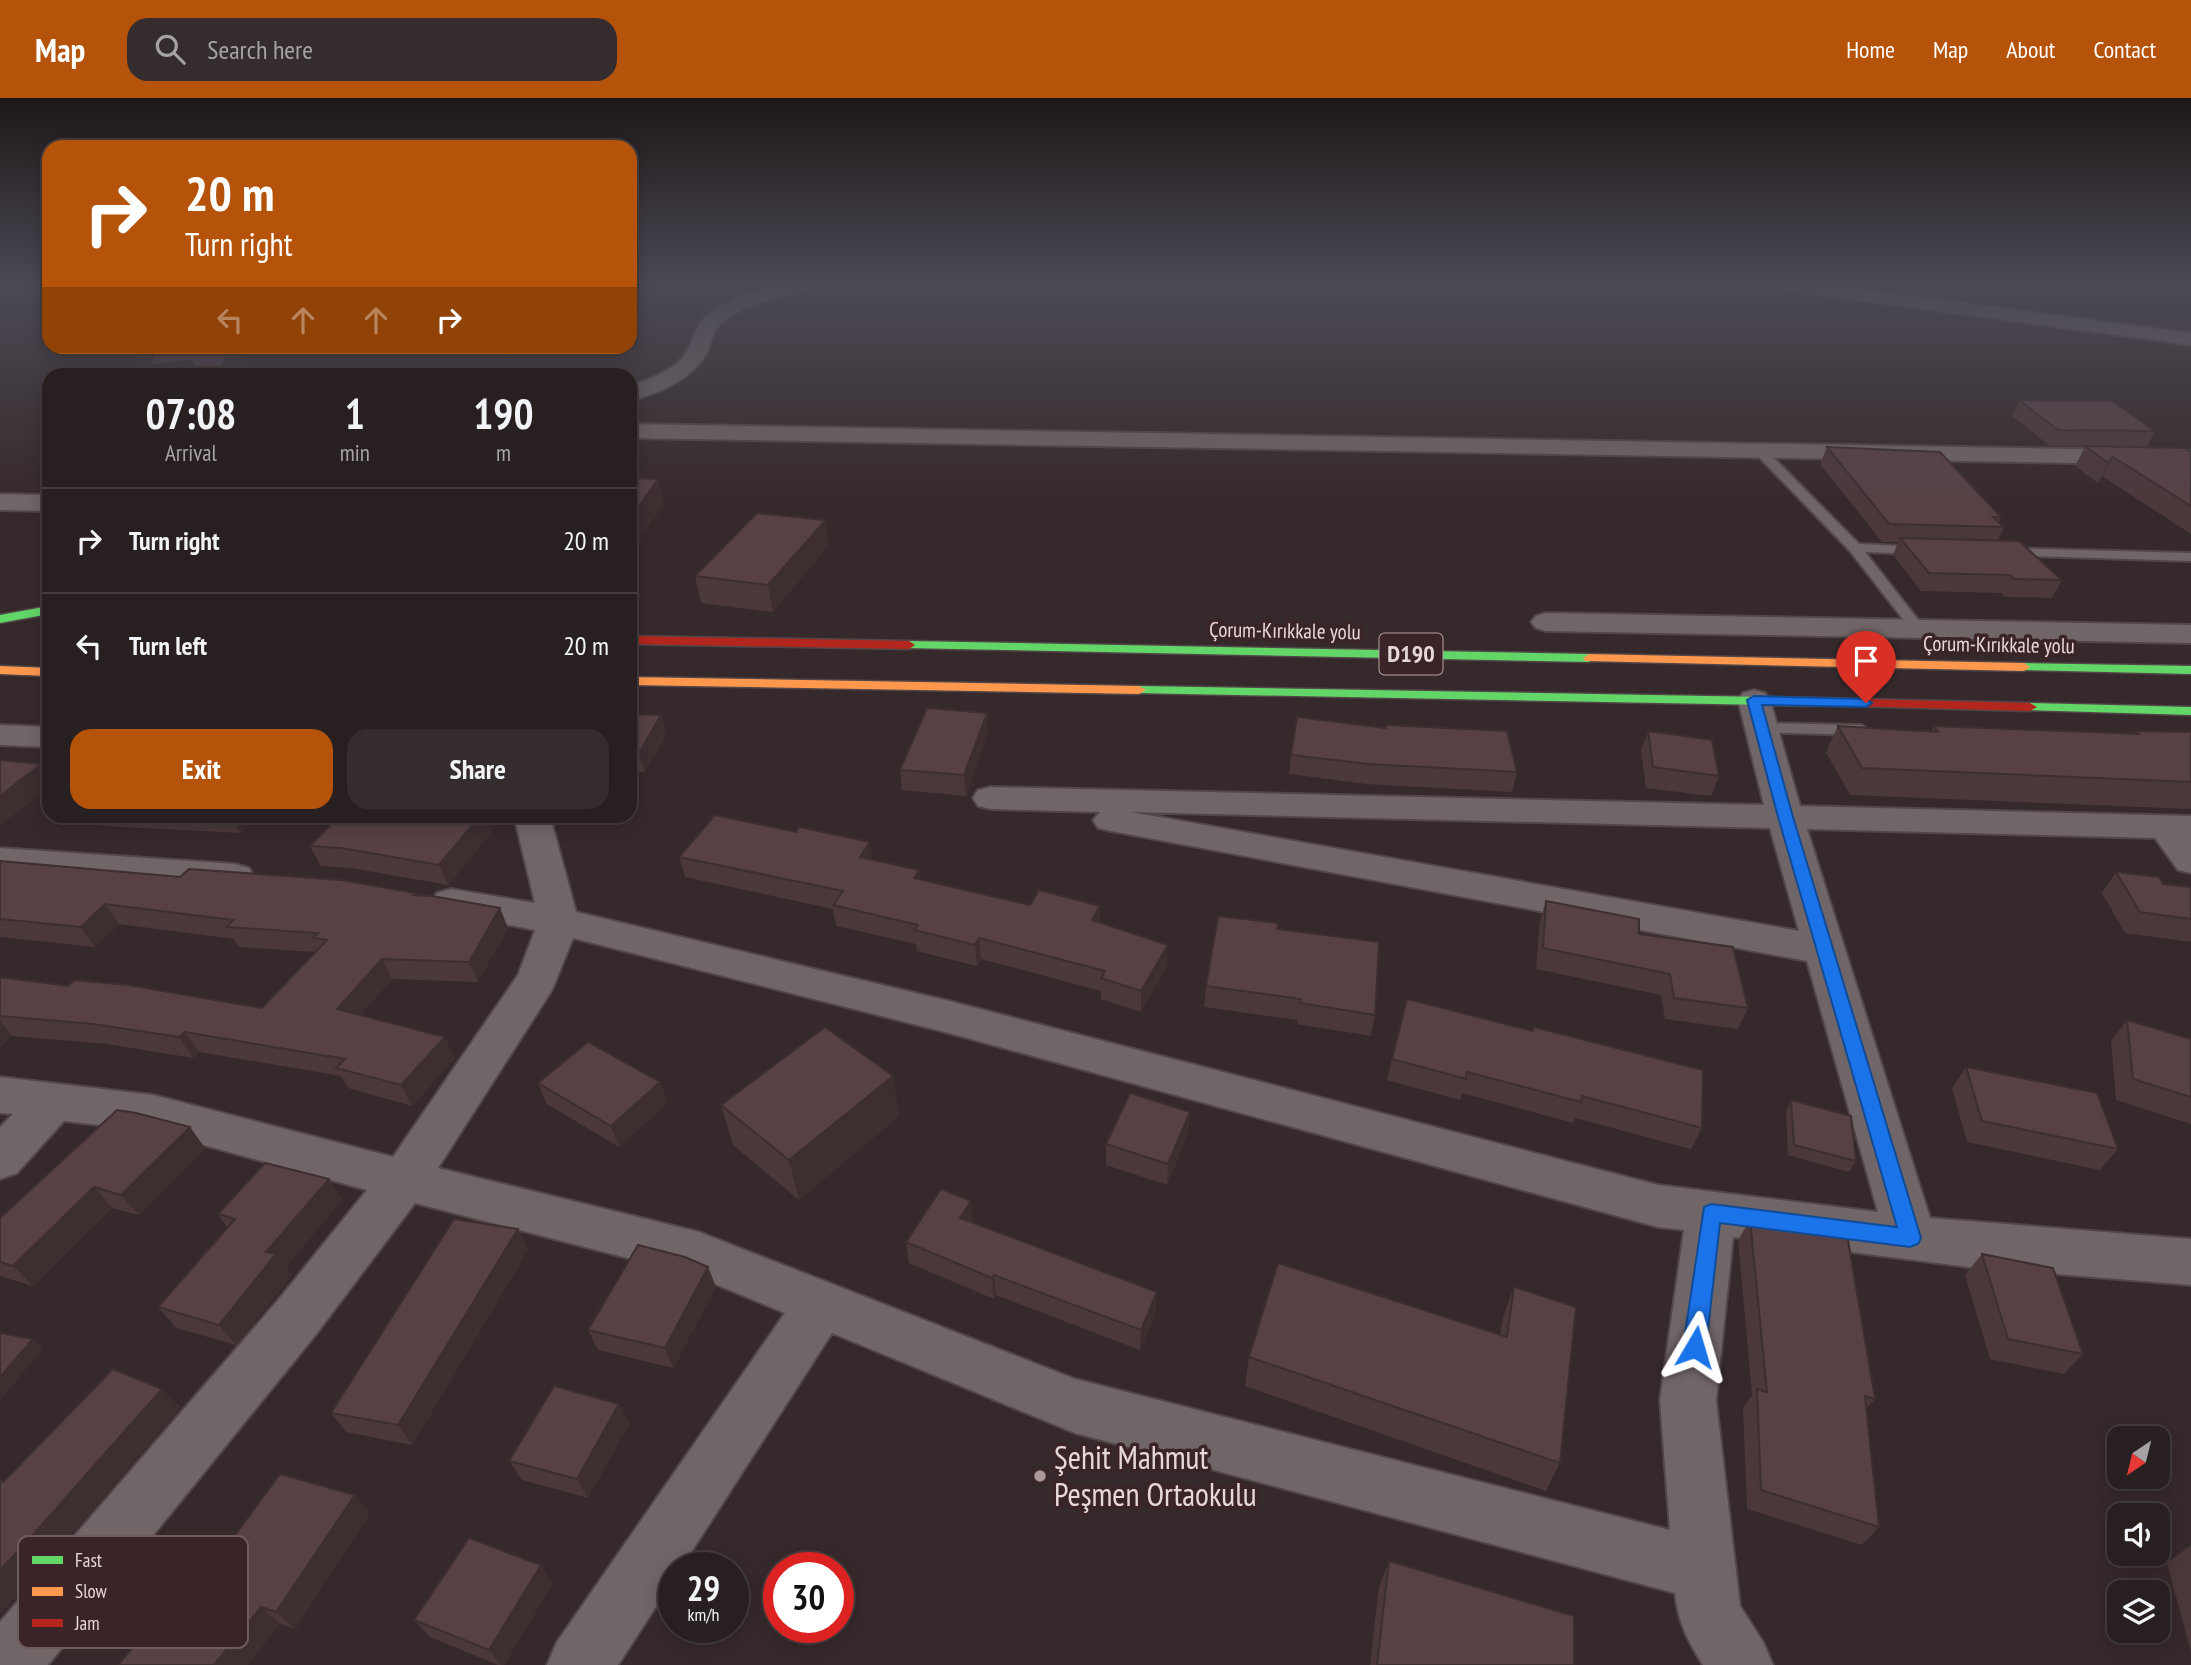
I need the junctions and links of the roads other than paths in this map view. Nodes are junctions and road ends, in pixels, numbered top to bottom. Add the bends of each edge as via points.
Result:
1 (694, 356) edge
2 (637, 391) edge
3 (637, 431) edge
4 (1760, 451) junction
5 (2191, 458) edge
6 (0, 502) edge
7 (42, 503) edge
8 (1854, 548) junction
9 (1935, 550) edge
10 (1989, 552) edge
11 (2191, 557) edge
12 (42, 611) edge
13 (0, 619) edge
14 (1546, 622) dead end
15 (1918, 629) junction
16 (0, 630) edge
17 (24, 631) dead end
18 (2191, 634) edge
19 (637, 640) edge
20 (0, 670) edge
21 (2191, 670) edge
22 (42, 671) edge
23 (637, 681) edge
24 (690, 682) junction
25 (642, 699) dead end
26 (2191, 711) edge
27 (1758, 714) junction
28 (1872, 730) edge
29 (0, 735) edge
30 (42, 737) edge
31 (1785, 817) junction
32 (534, 823) edge
33 (2178, 827) edge
34 (0, 860) edge
35 (2191, 861) edge
36 (270, 879) edge
37 (416, 896) edge
38 (559, 921) junction
39 (1825, 950) junction
40 (0, 1095) edge
41 (54, 1101) junction
42 (0, 1159) edge
43 (404, 1180) junction
44 (1711, 1213) junction
45 (1910, 1238) junction
46 (2191, 1262) edge
47 (822, 1303) junction
48 (114, 1536) edge
49 (1704, 1570) junction
50 (20, 1648) edge
51 (6, 1665) edge
52 (580, 1665) edge
53 (1740, 1665) edge

1 - 2 street via 668,377
3 - 4 street
4 - 5 street
4 - 8 lane
6 - 7 street
8 - 9 lane
8 - 15 lane
10 - 11 lane
12 - 13 highway
14 - 15 street
15 - 18 street
16 - 17 highway
19 - 21 highway, Çorum-Kırıkkale yolu / D190
20 - 22 highway
23 - 24 highway, D190
24 - 25 highway
24 - 27 highway, D190
26 - 27 highway, D190
27 - 28 lane
27 - 31 street
29 - 30 street
31 - 33 street
31 - 39 street
31 - 39 street via 991,798
32 - 38 street
33 - 35 street
34 - 36 street
37 - 38 street
38 - 43 street via 537,979
38 - 44 street via 949,1017 1658,1206
39 - 45 street
40 - 41 street
41 - 42 street
41 - 43 street via 153,1113
43 - 47 street via 699,1254
43 - 48 street via 298,1316
44 - 45 street
44 - 49 street via 1688,1400
45 - 46 street
47 - 49 street via 1075,1406
47 - 52 street
49 - 53 street via 1709,1616
50 - 51 street

